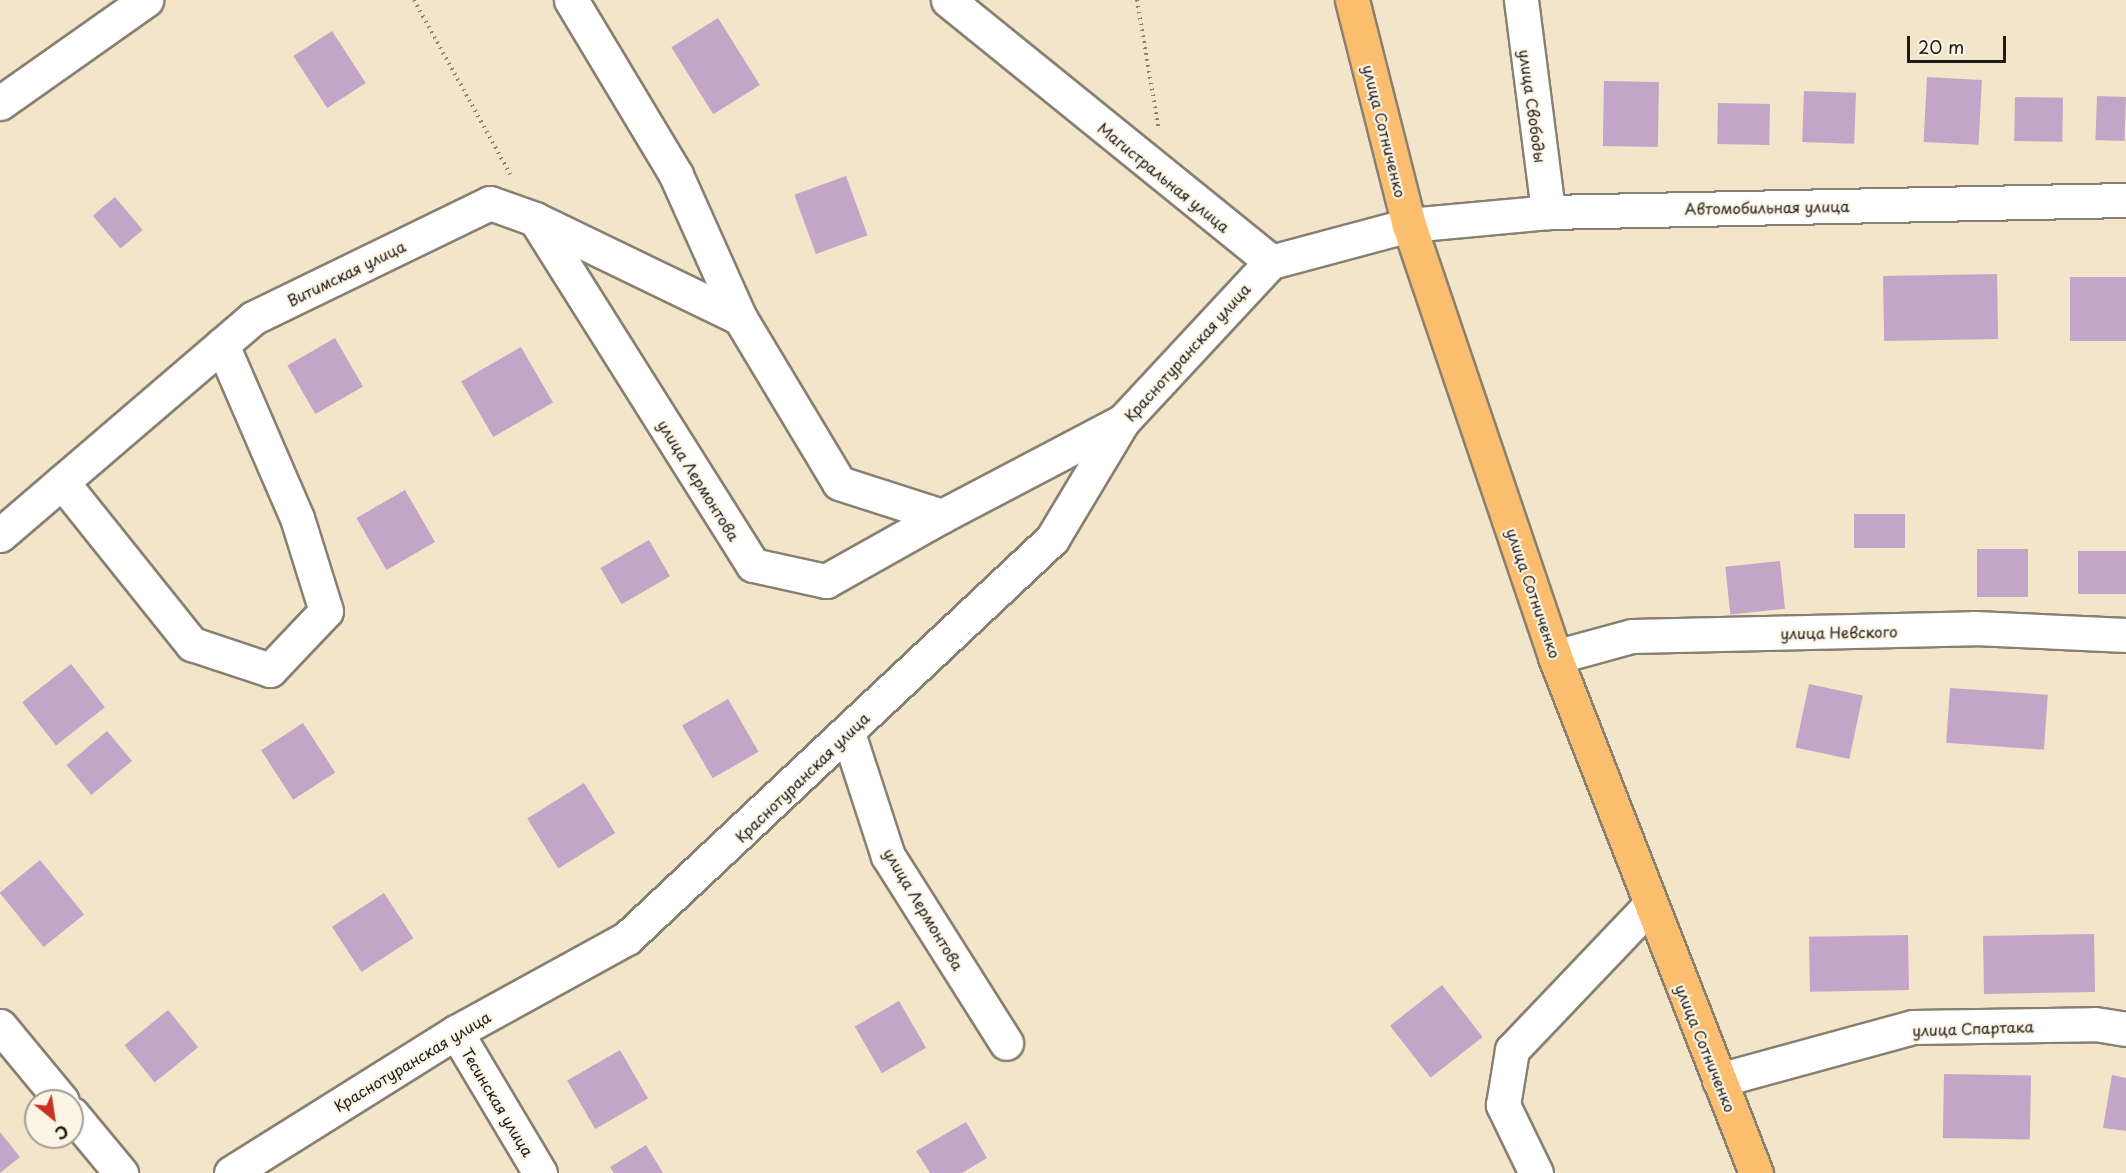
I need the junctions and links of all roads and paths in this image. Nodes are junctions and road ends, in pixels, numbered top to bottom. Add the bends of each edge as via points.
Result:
1 (146, 0) edge
2 (414, 0) edge
3 (571, 0) edge
4 (948, 0) edge
5 (1137, 0) edge
6 (1352, 0) edge
7 (1521, 0) edge
8 (0, 103) edge
9 (1167, 180) junction
10 (2126, 200) edge
11 (1548, 212) junction
12 (535, 219) junction
13 (1409, 225) junction
14 (1271, 262) junction
15 (740, 318) junction
16 (222, 345) junction
17 (1123, 421) junction
18 (62, 482) junction
19 (942, 516) junction
20 (0, 535) edge
21 (2126, 635) edge
22 (1555, 657) junction
23 (848, 733) junction
24 (1649, 906) junction
25 (0, 1026) edge
26 (2126, 1029) edge
27 (456, 1032) junction
28 (1006, 1043) dead end
29 (1719, 1080) junction
30 (52, 1089) edge
31 (84, 1128) edge
32 (121, 1173) edge
33 (231, 1173) edge
34 (540, 1173) edge
35 (1536, 1173) edge
36 (1756, 1173) edge

1 - 8 street
2 - 12 path
3 - 15 street via 676,175
4 - 9 street, Магистральная улица
5 - 9 path
6 - 13 main road, улица Сотниченко
7 - 11 street, улица Свободы
9 - 14 street, Магистральная улица
10 - 11 street, Автомобильная улица
11 - 13 street, Автомобильная улица
12 - 15 street, Витимская улица
12 - 16 street, Витимская улица via 490,203 253,318
12 - 19 street, улица Лермонтова via 753,565 826,580
13 - 14 street
13 - 22 main road, улица Сотниченко
14 - 17 street, Краснотуранская улица
15 - 19 street via 839,483
16 - 18 street, Витимская улица
16 - 18 street via 297,518 326,611 270,670 192,644
17 - 19 street, улица Лермонтова
17 - 23 street, Краснотуранская улица via 1052,539
18 - 20 street, Витимская улица
21 - 22 street, улица Невского via 1974,628 1632,636
22 - 24 main road, улица Сотниченко
23 - 27 street, Краснотуранская улица via 627,938
23 - 28 street, улица Лермонтова via 888,856
24 - 29 main road, улица Сотниченко
24 - 35 street via 1512,1050 1503,1105
25 - 30 street
26 - 29 street, улица Спартака via 2095,1024 1913,1028
27 - 33 street, Краснотуранская улица
27 - 34 street, Тесинская улица
29 - 36 main road, улица Сотниченко
31 - 32 street

